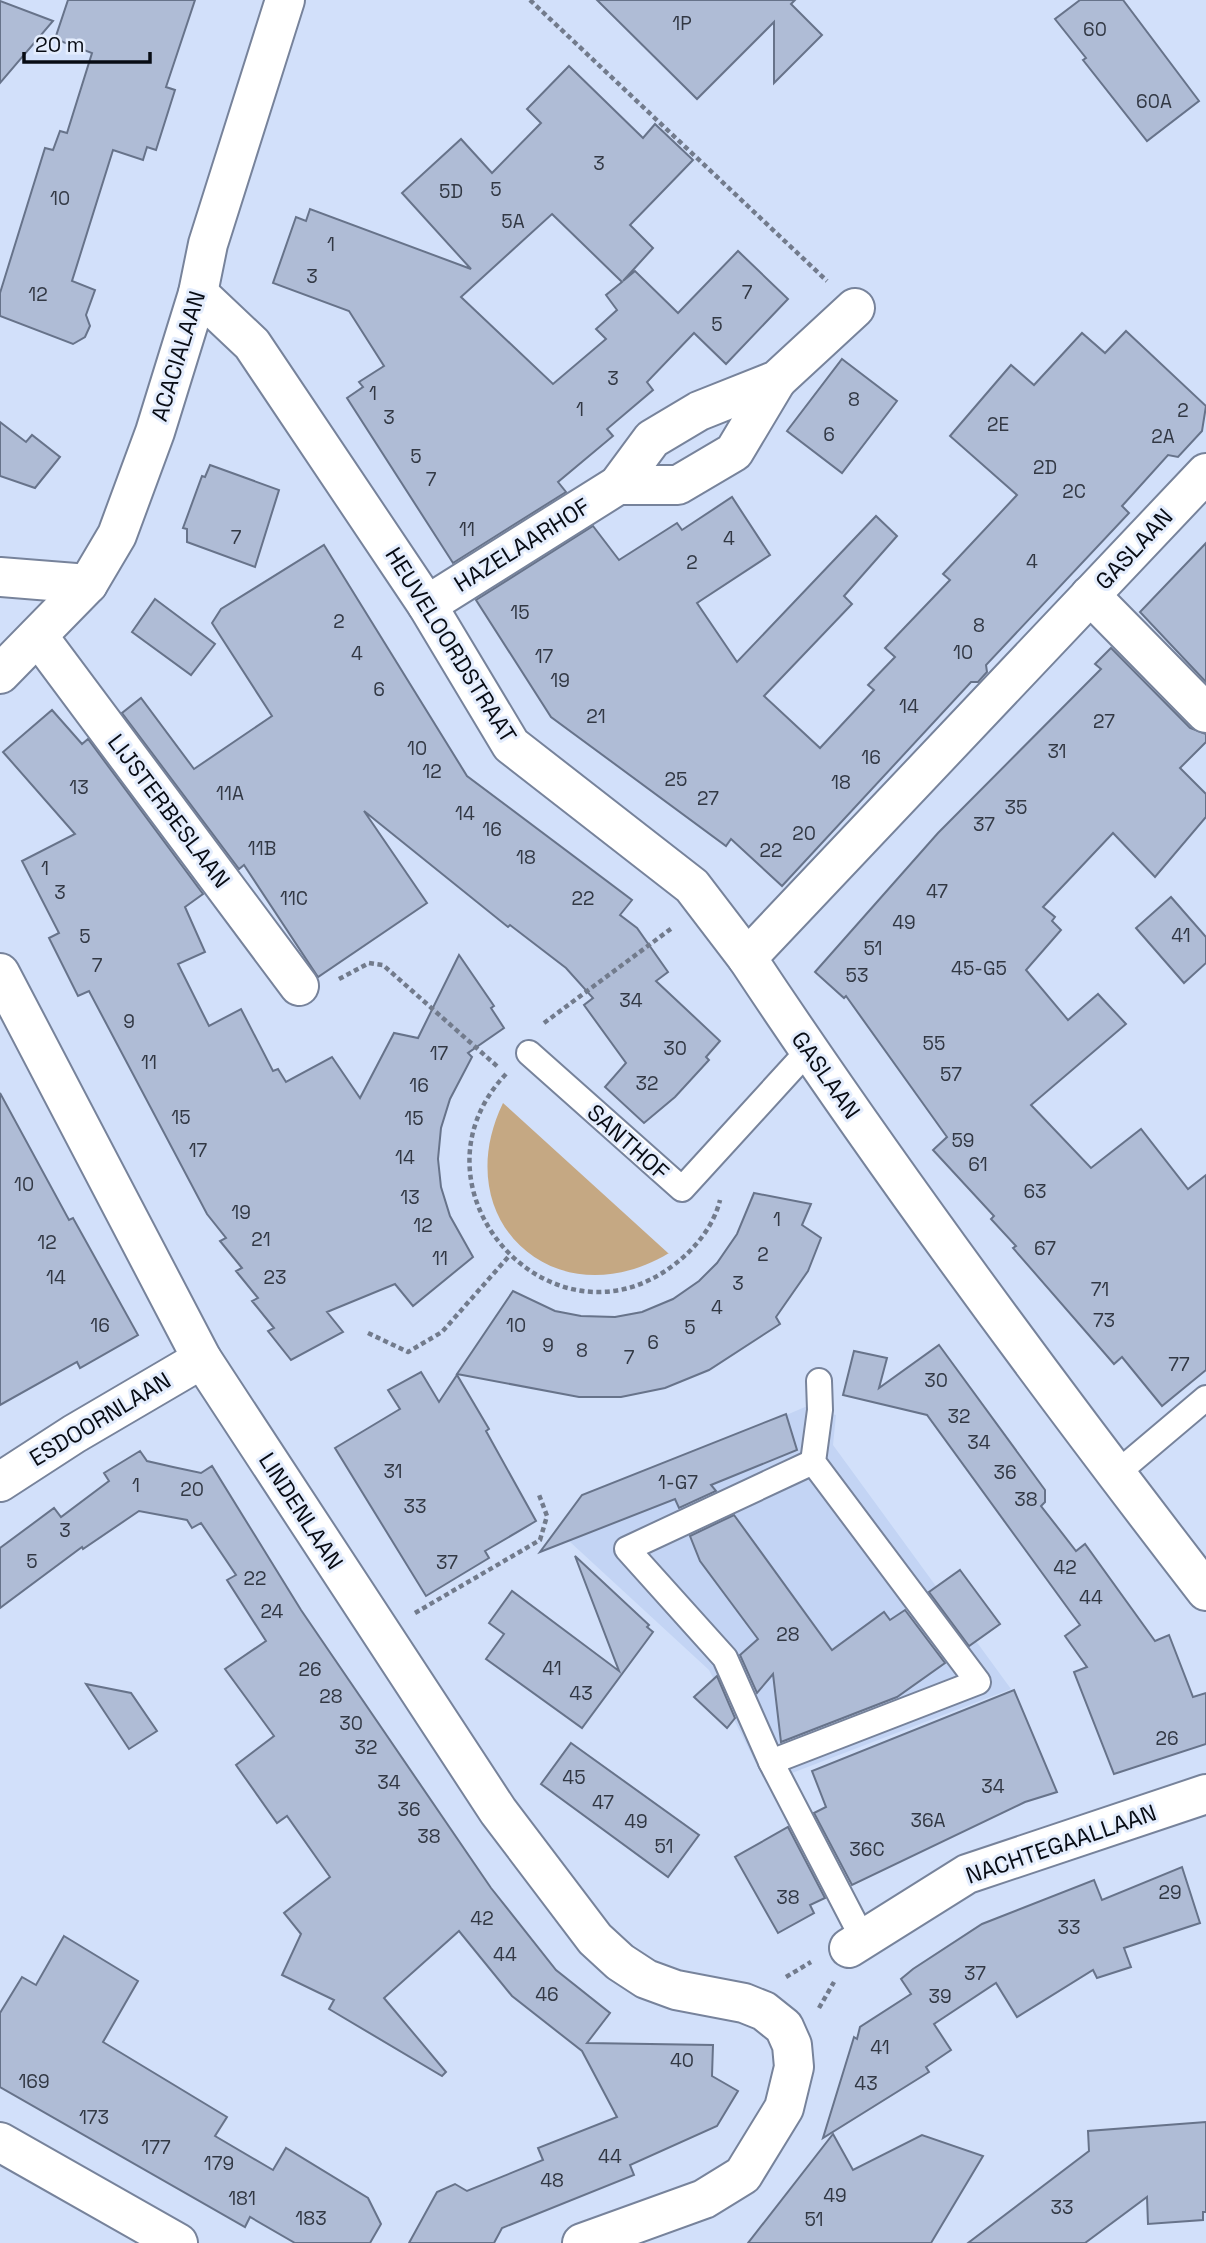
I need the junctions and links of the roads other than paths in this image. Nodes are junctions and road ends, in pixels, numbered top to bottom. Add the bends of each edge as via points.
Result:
1 (285, 0) edge
2 (198, 293) junction
3 (855, 308) road end
4 (777, 380) junction
5 (1206, 473) edge
6 (618, 485) junction
7 (0, 577) edge
8 (89, 584) junction
9 (1090, 595) junction
10 (427, 605) junction
11 (38, 636) junction
12 (0, 674) edge
13 (1206, 713) edge
14 (747, 958) junction
15 (0, 973) edge
16 (299, 986) road end
17 (808, 1051) junction
18 (529, 1054) road end
19 (202, 1359) junction
20 (819, 1381) dead end
21 (1206, 1398) edge
22 (813, 1462) junction
23 (1116, 1474) junction
24 (0, 1482) edge
25 (1206, 1591) edge
26 (771, 1762) junction
27 (1206, 1794) edge
28 (856, 1942) joint
29 (0, 2142) edge
30 (178, 2243) edge
31 (582, 2243) edge

1 - 2 street, ACACIALAAN via 208,244
2 - 8 street, ACACIALAAN via 122,522
2 - 10 street, HEUVELOORDSTRAAT via 253,344
3 - 4 street, HAZELAARHOF
4 - 6 street, HAZELAARHOF via 699,411 652,439
4 - 6 street, HAZELAARHOF via 734,452 678,485
5 - 9 street, GASLAAN
6 - 10 street, HAZELAARHOF
7 - 8 street
8 - 11 street, ACACIALAAN
9 - 13 street, GASLAAN
9 - 14 street, GASLAAN
10 - 14 street, HEUVELOORDSTRAAT via 511,745 692,886
11 - 12 street, ACACIALAAN
11 - 16 street, LIJSTERBESLAAN
14 - 17 street, GASLAAN
15 - 19 street, LINDENLAAN
17 - 18 lane, SANTHOF via 682,1189
17 - 23 street, GASLAAN
19 - 24 street, ESDOORNLAAN
19 - 31 street, LINDENLAAN via 498,1811 595,1939 646,1979 764,2011 784,2027 792,2045 794,2067 784,2108 743,2175 704,2199
20 - 22 lane
21 - 23 lane
22 - 26 lane via 627,1549 725,1658
22 - 26 lane via 978,1682
23 - 25 street, GASLAAN
26 - 28 lane
27 - 28 street, NACHTEGAALLAAN via 967,1874
29 - 30 street

